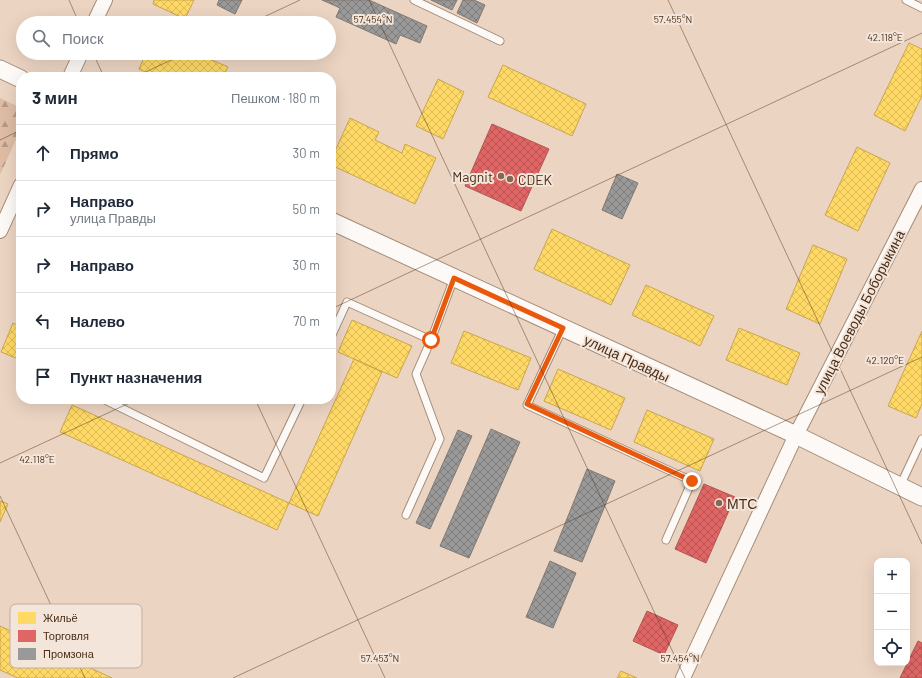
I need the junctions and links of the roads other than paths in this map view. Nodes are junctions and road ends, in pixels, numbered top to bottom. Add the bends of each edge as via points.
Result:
1 (105, 0) edge
2 (414, 0) edge
3 (906, 0) edge
4 (922, 8) edge
5 (97, 16) edge
6 (500, 41) dead end
7 (78, 60) edge
8 (0, 70) edge
9 (72, 72) edge
10 (16, 77) edge
11 (922, 189) edge
12 (16, 196) edge
13 (336, 223) edge
14 (0, 231) edge
15 (454, 278) junction
16 (336, 326) edge
17 (563, 328) junction
18 (431, 340) junction
19 (113, 404) edge
20 (300, 404) edge
21 (796, 435) junction
22 (922, 439) edge
23 (900, 486) junction
24 (922, 497) edge
25 (406, 515) dead end
26 (666, 540) dead end
27 (683, 678) edge

1 - 5 street
2 - 6 lane
3 - 4 lane
7 - 9 street
8 - 10 street
11 - 21 street, улица Воеводы Боборыкина
12 - 14 street
13 - 15 street, улица Правды
15 - 17 street, улица Правды
15 - 18 lane
16 - 18 lane via 347,302
17 - 21 street, улица Правды
17 - 26 lane via 527,404 692,481
18 - 25 lane via 416,374 440,439
19 - 20 lane via 264,478
21 - 23 street, улица Правды
21 - 27 street, улица Воеводы Боборыкина
22 - 23 lane
23 - 24 street, улица Правды

